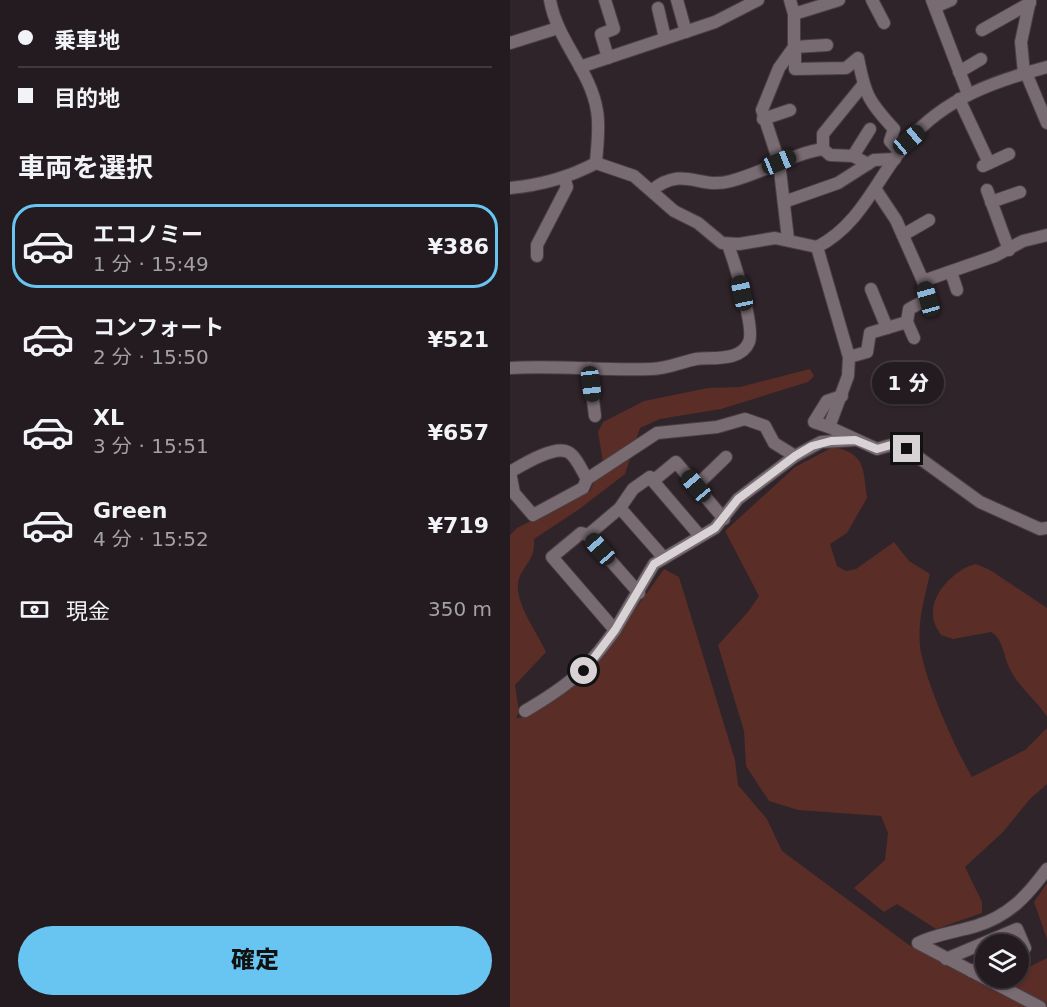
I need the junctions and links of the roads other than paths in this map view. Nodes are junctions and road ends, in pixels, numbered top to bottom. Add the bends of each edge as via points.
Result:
1 (550, 0) edge
2 (605, 0) edge
3 (677, 0) edge
4 (756, 0) edge
5 (790, 0) edge
6 (839, 0) edge
7 (872, 0) edge
8 (951, 0) edge
9 (1030, 1) edge
10 (933, 3) edge
11 (658, 8) dead end
12 (794, 14) junction
13 (884, 23) dead end
14 (558, 28) junction
15 (982, 30) dead end
16 (686, 32) junction
17 (665, 38) junction
18 (510, 43) edge
19 (827, 45) dead end
20 (794, 48) junction
21 (608, 58) junction
22 (981, 59) dead end
23 (580, 67) junction
24 (1047, 67) edge
25 (959, 72) junction
26 (1025, 73) junction
27 (863, 85) junction
28 (963, 96) junction
29 (790, 110) dead end
30 (763, 119) junction
31 (1047, 123) edge
32 (870, 129) dead end
33 (823, 149) junction
34 (1009, 154) dead end
35 (897, 155) junction
36 (853, 156) junction
37 (779, 162) junction
38 (596, 163) junction
39 (867, 164) junction
40 (564, 178) junction
41 (510, 188) edge
42 (652, 190) junction
43 (876, 190) junction
44 (987, 190) dead end
45 (1020, 192) dead end
46 (784, 202) junction
47 (992, 202) junction
48 (929, 220) dead end
49 (903, 235) junction
50 (1047, 235) edge
51 (788, 239) junction
52 (728, 245) junction
53 (818, 247) junction
54 (1009, 250) junction
55 (537, 256) dead end
56 (951, 272) junction
57 (923, 281) junction
58 (871, 289) dead end
59 (957, 290) dead end
60 (907, 322) junction
61 (887, 328) junction
62 (914, 338) dead end
63 (849, 357) junction
64 (510, 368) edge
65 (589, 368) junction
66 (595, 416) dead end
67 (855, 440) junction
68 (795, 456) junction
69 (726, 457) dead end
70 (587, 479) junction
71 (653, 481) junction
72 (696, 486) junction
73 (620, 508) junction
74 (724, 519) junction
75 (1047, 528) edge
76 (588, 535) junction
77 (700, 536) junction
78 (664, 558) junction
79 (639, 593) junction
80 (615, 630) junction
81 (525, 711) dead end
82 (1047, 869) edge
83 (1005, 934) edge
84 (1019, 934) edge
85 (975, 947) edge
86 (946, 959) junction
87 (975, 970) edge
88 (972, 971) junction
89 (1040, 1007) edge

1 - 14 street
2 - 21 street via 615,29 601,34
3 - 16 street
4 - 16 street
5 - 12 street
6 - 12 street
7 - 13 street
8 - 10 street
9 - 15 street
9 - 26 street via 1021,42
10 - 25 street
11 - 17 street
12 - 20 street
14 - 18 street
14 - 23 street
16 - 17 street
17 - 21 street
19 - 20 street
20 - 27 street via 795,69 846,68 858,58
20 - 30 street via 779,68 764,103
21 - 23 street
22 - 25 street
23 - 38 street via 597,111
24 - 26 street
25 - 28 street
26 - 28 street
26 - 31 street
27 - 33 street via 823,134
27 - 35 street via 871,104 894,129 890,141
28 - 34 street via 986,164
28 - 35 street via 909,140
29 - 30 street
30 - 37 street
32 - 36 street
33 - 36 street via 830,155
33 - 37 street
35 - 39 street
35 - 43 street
36 - 39 street
37 - 42 street via 732,181 674,177
37 - 46 street
38 - 40 street
38 - 42 street via 624,171
39 - 46 street via 838,183
40 - 41 street
40 - 55 street via 567,187 537,245
42 - 52 street via 674,211
43 - 49 street
43 - 53 street via 837,235
44 - 47 street
45 - 47 street
46 - 51 street
47 - 54 street
48 - 49 street
49 - 57 street
50 - 54 street via 1023,241
51 - 52 street
51 - 53 street
52 - 65 street via 750,335 745,348 725,358 653,369
53 - 63 street
54 - 56 street
56 - 57 street
56 - 59 street
57 - 60 street via 928,299 909,309
58 - 61 street
60 - 61 street
60 - 62 street
61 - 63 street via 870,333 867,352
63 - 67 street via 842,396 829,427
64 - 65 street
65 - 66 street
67 - 68 street via 821,442
67 - 75 street via 877,449 891,445 907,449 980,502 1040,529
68 - 70 street via 774,443 765,426 745,419 717,427 657,433
68 - 74 street via 738,499
69 - 72 street
70 - 70 street via 583,488 533,515 514,493 510,472 545,454 565,450
71 - 72 street via 676,462
71 - 73 street via 650,477 633,489
71 - 77 street
72 - 74 street
73 - 76 street
73 - 78 street
74 - 77 street
76 - 79 street
76 - 80 street via 581,533 552,557
77 - 78 street
78 - 79 street via 654,564
79 - 80 street
80 - 81 street via 573,681
82 - 86 street via 1027,896 998,917 918,943
83 - 84 street via 1017,929
85 - 86 street
86 - 88 street
87 - 88 street
88 - 89 street

